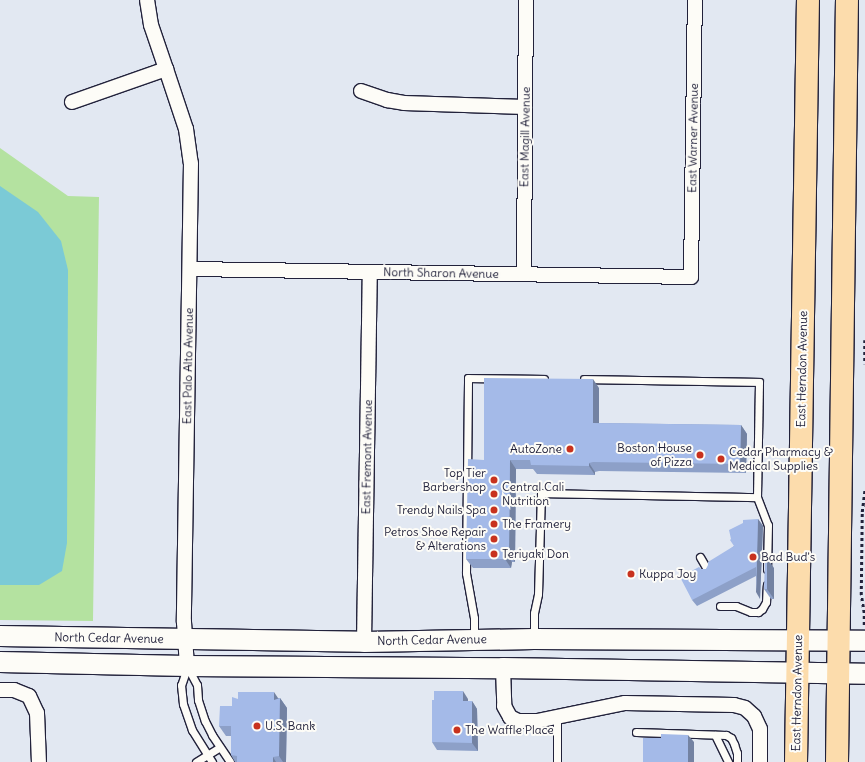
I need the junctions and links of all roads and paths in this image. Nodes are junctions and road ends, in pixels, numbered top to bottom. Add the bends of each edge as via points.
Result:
1 (147, 0) edge
2 (526, 0) edge
3 (695, 0) edge
4 (808, 0) edge
5 (847, 0) edge
6 (166, 69) junction
7 (360, 91) dead end
8 (72, 102) dead end
9 (525, 107) junction
10 (190, 269) junction
11 (370, 272) junction
12 (524, 274) junction
13 (691, 277) joint
14 (865, 340) edge
15 (865, 364) edge
16 (555, 379) edge
17 (578, 379) edge
18 (865, 489) edge
19 (757, 497) junction
20 (700, 557) dead end
21 (708, 571) edge
22 (720, 606) dead end
23 (864, 613) edge
24 (0, 636) edge
25 (185, 639) junction
26 (474, 639) junction
27 (534, 639) junction
28 (798, 640) junction
29 (838, 641) junction
30 (865, 641) edge
31 (364, 642) junction
32 (0, 662) edge
33 (187, 666) junction
34 (360, 668) junction
35 (503, 668) junction
36 (797, 673) junction
37 (838, 673) junction
38 (865, 674) edge
39 (0, 690) edge
40 (558, 716) junction
41 (636, 732) dead end
42 (715, 735) junction
43 (220, 747) junction
44 (207, 755) junction
45 (39, 762) edge
46 (196, 762) edge
47 (212, 762) edge
48 (230, 762) edge
49 (557, 762) edge
50 (728, 762) edge
51 (737, 762) edge
52 (760, 762) edge
53 (796, 762) edge
54 (837, 762) edge

1 - 6 street, East Palo Alto Avenue via 151,25
2 - 9 street, East Magill Avenue
3 - 13 street, East Warner Avenue
4 - 28 main road, East Herndon Avenue
5 - 29 main road
6 - 8 street
6 - 10 street, East Palo Alto Avenue via 190,147
7 - 9 street via 404,103
9 - 12 street, East Magill Avenue
10 - 11 street, North Sharon Avenue
10 - 25 street, East Palo Alto Avenue
11 - 12 street, North Sharon Avenue
11 - 31 street, East Fremont Avenue
12 - 13 street, North Sharon Avenue
14 - 15 path
16 - 26 lane via 468,378 466,573 474,618
17 - 19 lane via 759,382
18 - 23 path via 860,595
19 - 22 lane via 768,525 766,602 762,609 753,613 736,606
19 - 27 lane via 541,493
20 - 21 lane
24 - 25 main road, North Cedar Avenue
25 - 31 main road, North Cedar Avenue
25 - 33 street, East Palo Alto Avenue
26 - 27 main road, North Cedar Avenue
26 - 31 main road, North Cedar Avenue
27 - 28 main road, North Cedar Avenue
27 - 34 main road via 531,650 524,656 515,658 418,657
28 - 29 main road, North Cedar Avenue
28 - 36 main road, East Herndon Avenue
29 - 30 main road, North Cedar Avenue
29 - 37 main road
32 - 33 main road
33 - 34 main road
33 - 43 lane via 197,685 198,700 206,721
33 - 44 lane via 181,685 183,704 192,730
34 - 35 main road
35 - 36 main road
35 - 40 street via 503,700 510,717 518,721 528,721
36 - 37 main road
36 - 53 main road, East Herndon Avenue
37 - 38 main road
37 - 54 main road
39 - 45 street via 14,690 29,696 37,713
40 - 49 lane
40 - 52 street via 625,703 734,705 745,708 754,716 760,729
41 - 42 lane
42 - 50 lane
42 - 51 lane via 726,735 731,738 737,753
43 - 44 lane
43 - 48 lane
44 - 46 lane
44 - 47 lane

